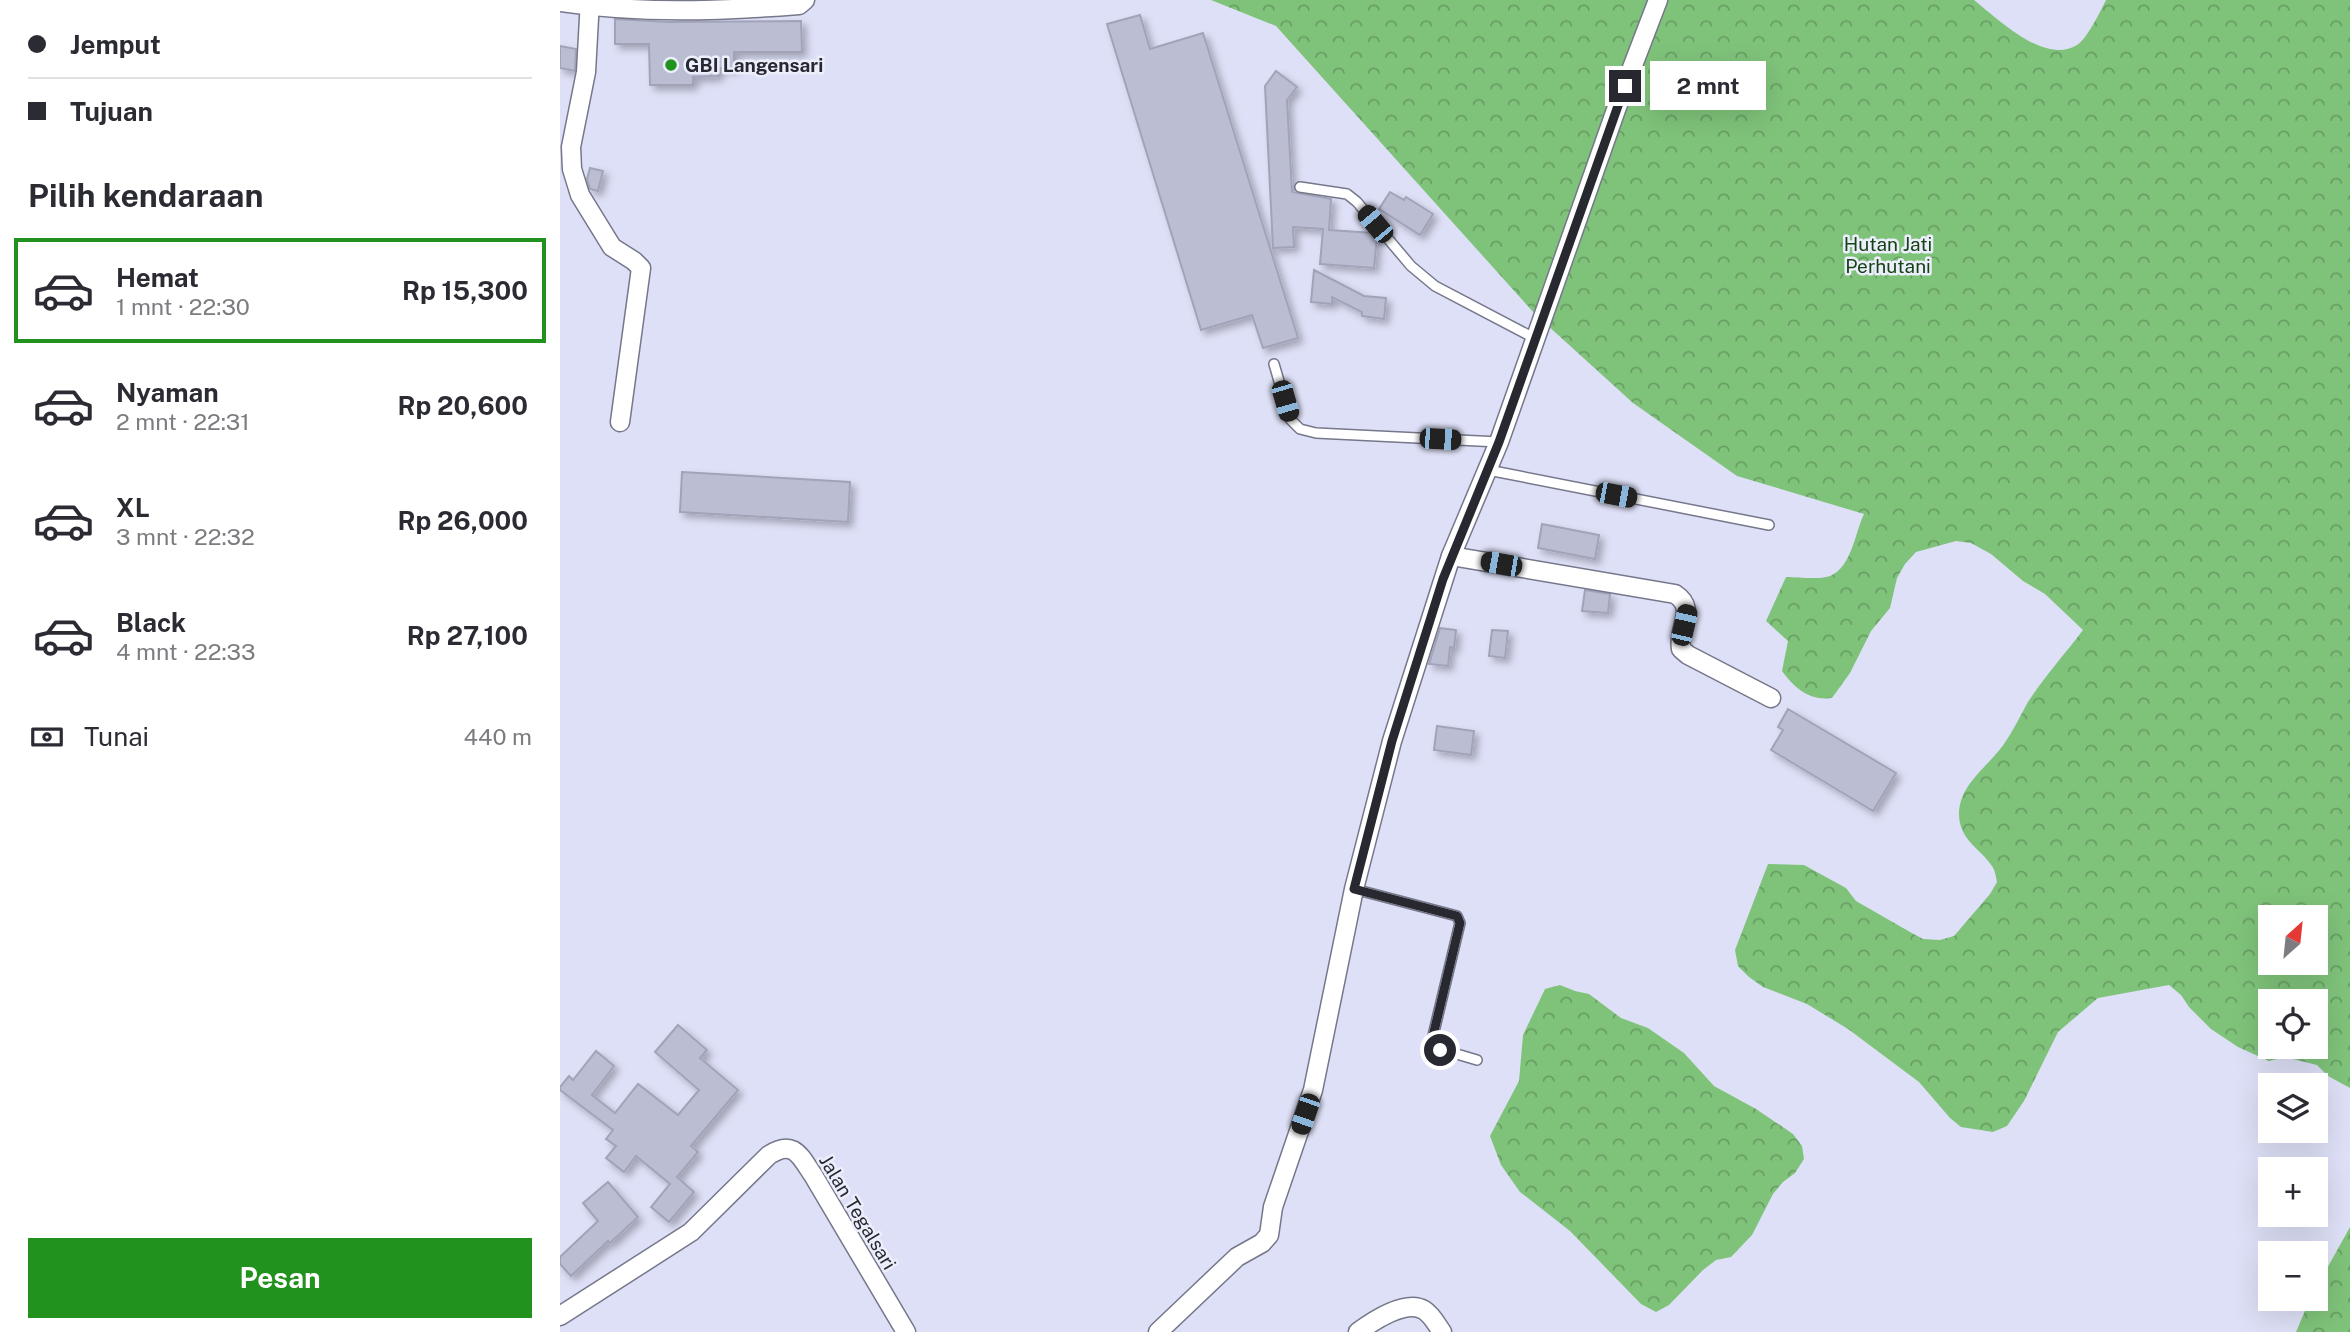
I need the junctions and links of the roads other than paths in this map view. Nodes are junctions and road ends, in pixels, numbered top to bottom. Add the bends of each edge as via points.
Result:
1 (1658, 0) edge
2 (560, 2) edge
3 (802, 2) edge
4 (590, 3) edge
5 (566, 146) edge
6 (1300, 187) dead end
7 (1536, 339) junction
8 (1274, 364) dead end
9 (620, 422) dead end
10 (1499, 442) junction
11 (1488, 470) junction
12 (1769, 525) dead end
13 (1451, 556) junction
14 (1771, 698) dead end
15 (1354, 889) junction
16 (1477, 1060) dead end
17 (560, 1317) edge
18 (906, 1332) edge
19 (1158, 1332) edge
20 (1358, 1332) edge
21 (1442, 1332) edge

1 - 7 street
2 - 4 street
3 - 4 street via 736,9 620,9
4 - 5 street via 586,72
5 - 9 street via 580,195 612,247 641,268
6 - 7 lane via 1347,194 1410,266 1435,286
7 - 10 street
8 - 10 lane via 1290,419 1300,429
10 - 11 street
11 - 12 lane
11 - 13 street
13 - 14 street via 1675,594 1687,609 1681,649
13 - 15 street via 1392,741
15 - 16 lane via 1457,916 1460,923 1432,1040 1433,1047
15 - 19 street via 1313,1090 1273,1207 1269,1236 1237,1257
17 - 18 street, Jalan Tegalsari via 691,1231 769,1155 785,1147 799,1155 813,1175
20 - 21 street via 1404,1308 1415,1308 1424,1310

